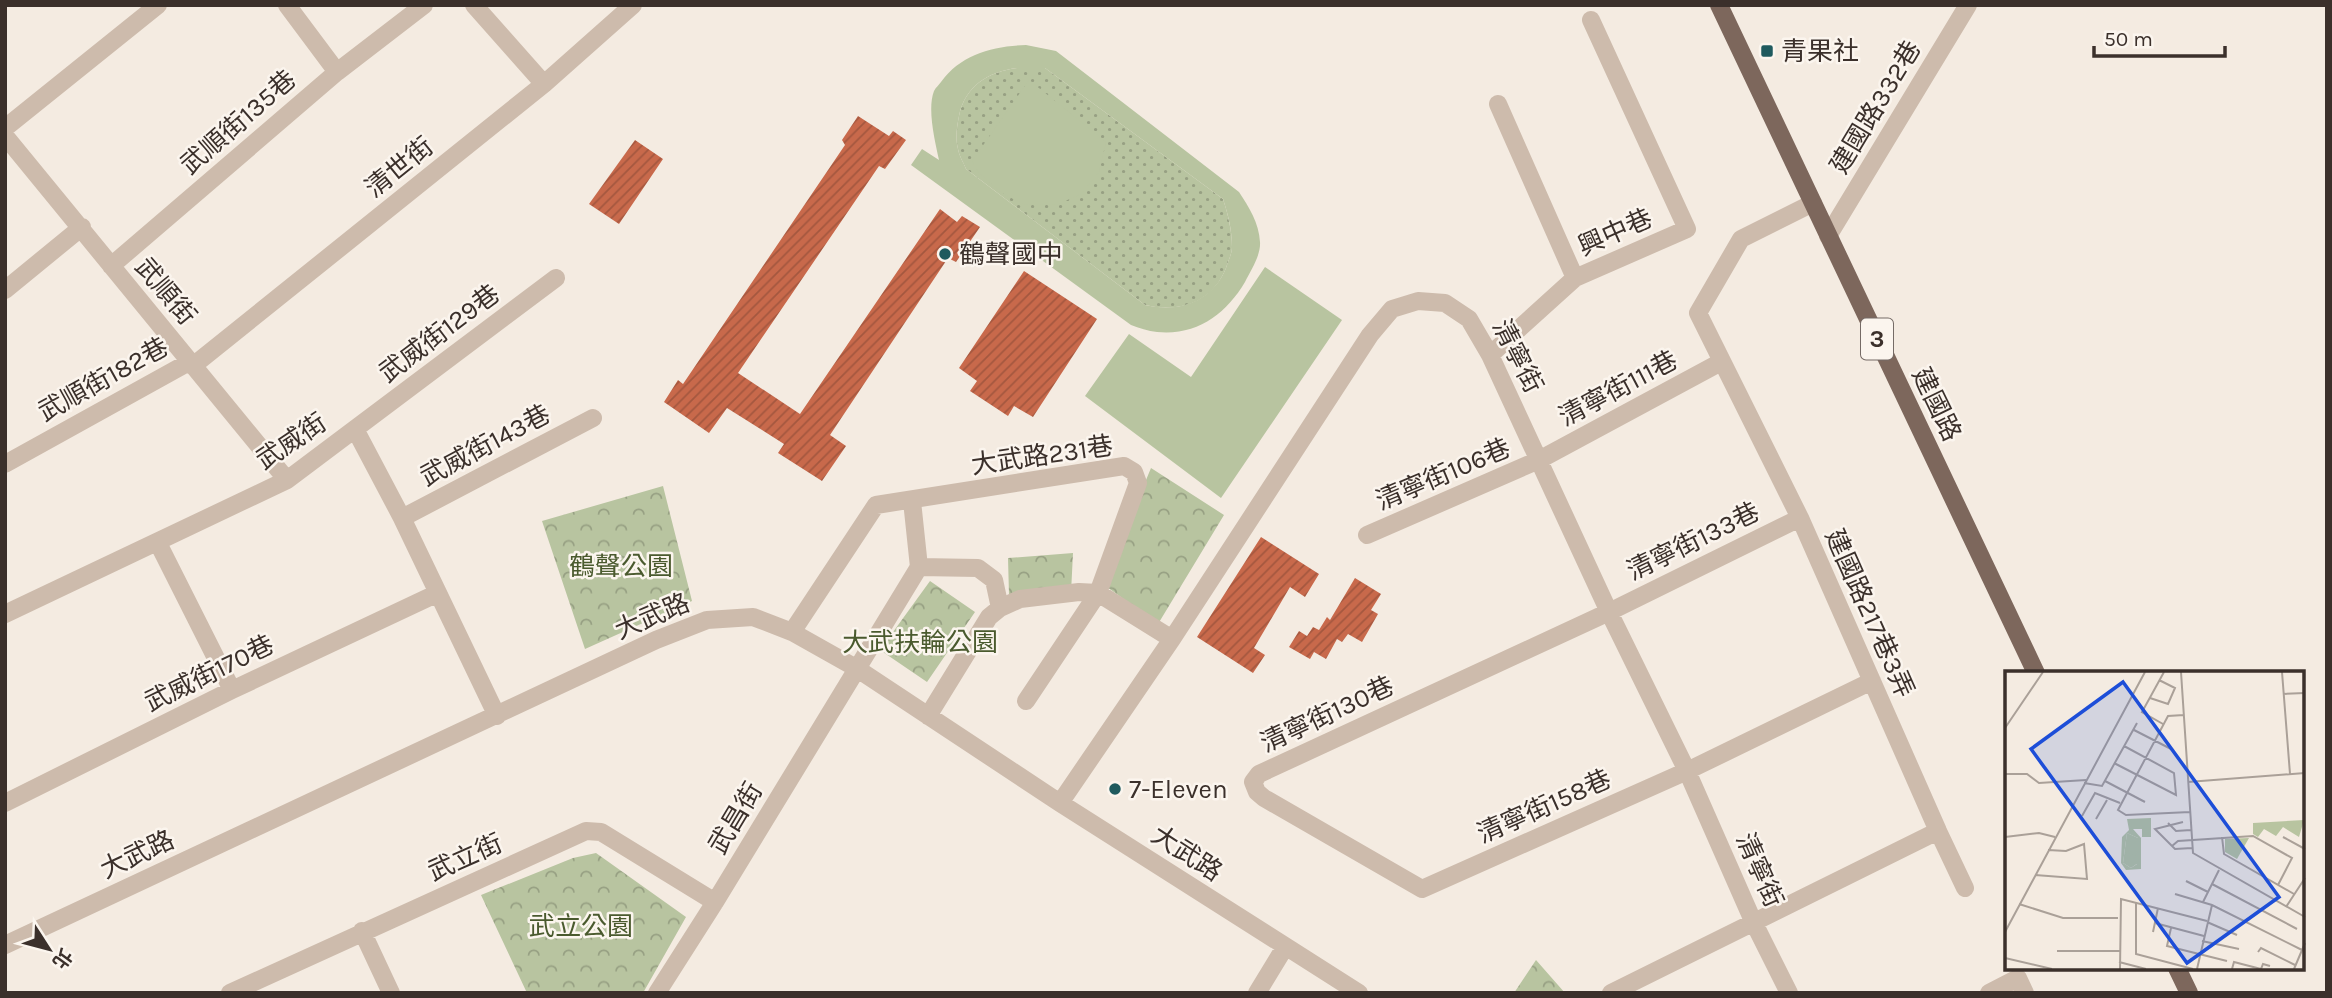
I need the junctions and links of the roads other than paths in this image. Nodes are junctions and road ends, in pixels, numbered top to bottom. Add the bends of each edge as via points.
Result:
1 (158, 5) edge
2 (287, 5) edge
3 (424, 5) edge
4 (474, 5) edge
5 (633, 5) edge
6 (1719, 5) edge
7 (1968, 5) edge
8 (1591, 20) dead end
9 (337, 72) junction
10 (544, 84) junction
11 (1499, 104) dead end
12 (5, 128) edge
13 (5, 136) edge
14 (1813, 203) junction
15 (82, 227) junction
16 (1828, 236) junction
17 (111, 266) junction
18 (556, 278) dead end
19 (1575, 278) junction
20 (5, 290) edge
21 (1490, 355) junction
22 (1721, 362) junction
23 (192, 363) junction
24 (593, 418) dead end
25 (355, 429) junction
26 (1539, 460) junction
27 (5, 464) edge
28 (287, 480) junction
29 (912, 501) junction
30 (402, 518) junction
31 (1800, 518) junction
32 (1367, 535) dead end
33 (158, 543) junction
34 (919, 567) junction
35 (438, 593) junction
36 (1098, 593) junction
37 (8, 607) edge
38 (1000, 608) junction
39 (1609, 612) junction
40 (792, 632) junction
41 (1172, 639) junction
42 (856, 668) junction
43 (2035, 671) edge
44 (1871, 681) junction
45 (232, 690) junction
46 (1026, 701) dead end
47 (497, 716) junction
48 (928, 716) junction
49 (1687, 771) junction
50 (5, 803) edge
51 (1060, 803) junction
52 (1938, 831) junction
53 (1965, 888) dead end
54 (1422, 890) joint
55 (715, 902) junction
56 (1753, 921) junction
57 (362, 931) junction
58 (5, 945) edge
59 (1285, 947) junction
60 (2178, 970) edge
61 (2022, 986) edge
62 (230, 993) edge
63 (391, 993) edge
64 (657, 993) edge
65 (1256, 993) edge
66 (1359, 993) edge
67 (1611, 993) edge
68 (1789, 993) edge
69 (1989, 993) edge
70 (2189, 993) edge

1 - 12 street
2 - 9 street, 武順街135巷
3 - 9 street
4 - 10 street
5 - 10 street, 清世街
6 - 14 main road, 建國路 / 3
7 - 16 street, 建國路332巷
8 - 19 street, 興中巷 via 1687,229
9 - 17 street, 武順街135巷
10 - 23 street, 清世街
11 - 19 street
13 - 15 street, 武順街
14 - 16 main road, 建國路 / 3
14 - 22 street, 建國路217巷3弄 via 1741,239 1698,313
15 - 17 street, 武順街
15 - 20 street
16 - 43 main road, 建國路 / 3
17 - 23 street, 武順街
18 - 25 street, 武威街129巷
19 - 21 street, 興中巷
21 - 26 street, 清寧街
21 - 41 street, 清寧街 via 1469,319 1445,303 1418,301 1392,309 1370,335
22 - 26 street, 清寧街111巷
22 - 31 street, 建國路217巷3弄
23 - 27 street, 武順街182巷
23 - 28 street, 武順街
24 - 30 street, 武威街143巷
25 - 28 street, 武威街
25 - 30 street, 武威街
26 - 32 street, 清寧街106巷
26 - 39 street, 清寧街
28 - 33 street, 武威街
29 - 34 street
29 - 36 street, 大武路231巷 via 1124,466 1138,483
29 - 40 street, 大武路231巷 via 876,505
30 - 35 street, 武威街
31 - 39 street, 清寧街133巷
31 - 44 street, 建國路217巷3弄
33 - 37 street, 武威街
33 - 45 street
34 - 38 street via 978,568 994,580
34 - 42 street
35 - 45 street, 武威街170巷
35 - 47 street, 武威街
36 - 38 street via 1020,599
36 - 41 street
36 - 46 street
38 - 48 street via 989,617
39 - 49 street, 清寧街
39 - 54 street, 清寧街130巷 via 1259,774 1253,782 1264,798
40 - 42 street, 大武路
40 - 47 street, 大武路 via 753,617 707,620
41 - 51 street, 清寧街
42 - 48 street, 大武路
42 - 55 street, 武昌街
44 - 49 street, 清寧街158巷
44 - 52 street, 建國路217巷3弄
45 - 50 street, 武威街170巷
47 - 58 street, 大武路
48 - 51 street, 大武路
49 - 54 street, 清寧街158巷
49 - 56 street, 清寧街
51 - 59 street, 大武路
52 - 53 street, 建國路217巷3弄
52 - 56 street
55 - 57 street, 武立街 via 601,832 586,831
55 - 64 street, 武昌街
56 - 67 street
56 - 68 street, 清寧街
57 - 62 street, 武立街
57 - 63 street
59 - 65 street
59 - 66 street, 大武路
60 - 70 main road
61 - 69 street

